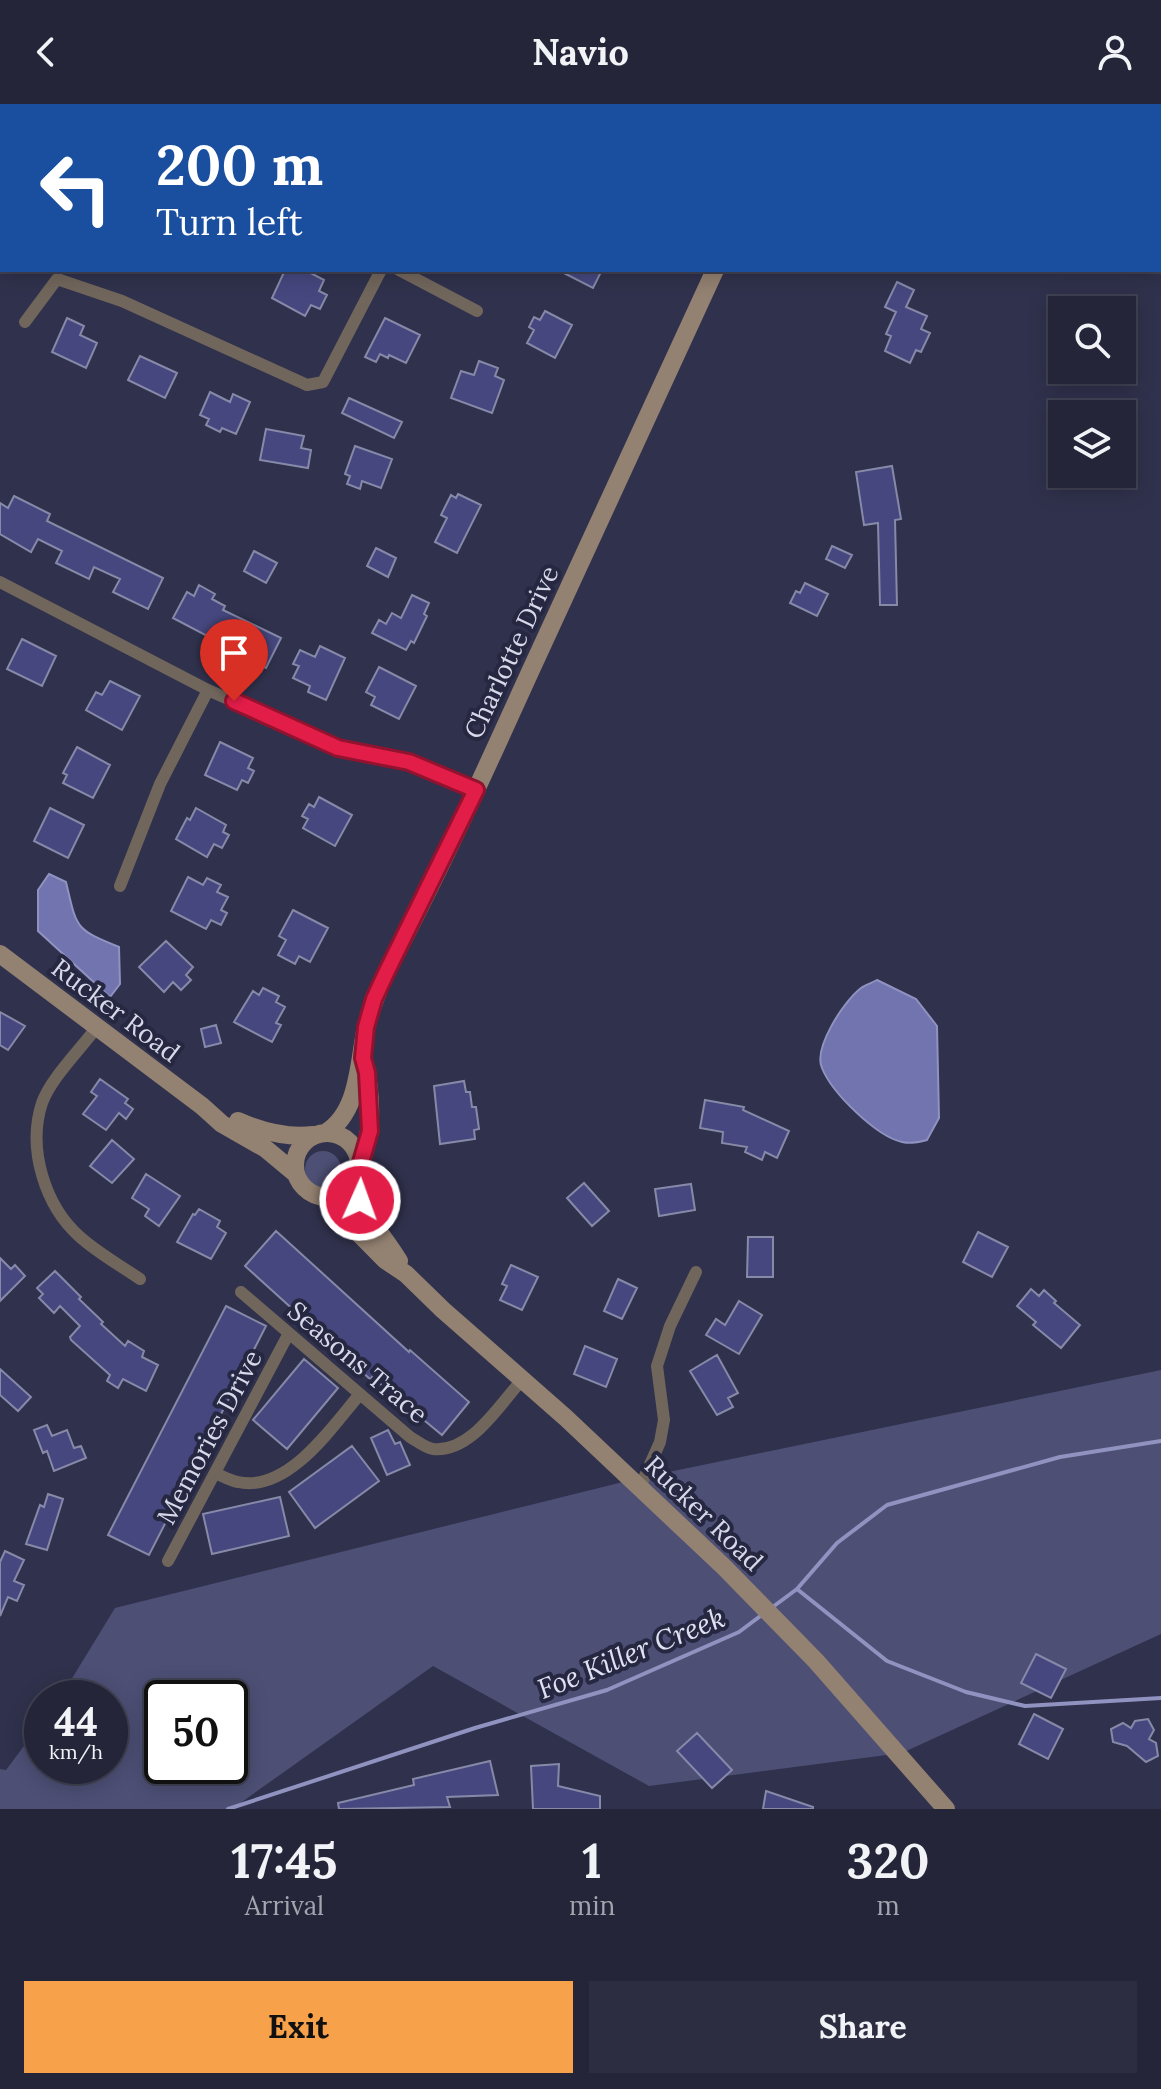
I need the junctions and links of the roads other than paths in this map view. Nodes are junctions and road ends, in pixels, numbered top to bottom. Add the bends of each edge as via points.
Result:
1 (380, 272) edge
2 (403, 272) edge
3 (714, 272) edge
4 (477, 311) dead end
5 (25, 322) dead end
6 (0, 582) edge
7 (208, 690) junction
8 (476, 790) junction
9 (120, 886) dead end
10 (0, 954) edge
11 (96, 1028) junction
12 (363, 1058) junction
13 (202, 1106) junction
14 (321, 1134) junction
15 (358, 1171) junction
16 (296, 1174) junction
17 (323, 1197) junction
18 (696, 1272) dead end
19 (406, 1274) junction
20 (140, 1279) dead end
21 (241, 1292) dead end
22 (289, 1333) junction
23 (522, 1380) junction
24 (360, 1394) junction
25 (215, 1473) junction
26 (640, 1487) junction
27 (168, 1561) dead end
28 (946, 1809) edge

1 - 5 street via 323,382 307,385 122,301 57,279
2 - 4 street
3 - 8 main road, Charlotte Drive
6 - 7 street
7 - 8 street via 338,748 409,762
7 - 9 street via 160,784
8 - 12 main road, Charlotte Drive via 374,999
10 - 11 main road, Rucker Road
11 - 13 main road, Rucker Road
11 - 20 street via 43,1102 37,1140 42,1176 56,1209 80,1237
12 - 14 main road, Charlotte Drive via 341,1119
12 - 15 main road, Charlotte Drive via 370,1131
13 - 14 main road, Rucker Road via 256,1129 293,1137
13 - 16 main road, Rucker Road
14 - 15 main road via 347,1140
14 - 16 main road via 300,1146
15 - 17 main road via 341,1194
15 - 19 main road, Rucker Road via 360,1200
16 - 17 main road via 301,1185
17 - 19 main road, Rucker Road via 385,1260
18 - 26 street via 657,1366 664,1420
19 - 23 main road, Rucker Road
21 - 22 street, Seasons Trace
22 - 24 street, Seasons Trace
22 - 25 street, Memories Drive
23 - 24 street, Seasons Trace via 473,1435 454,1448 430,1449
23 - 26 main road, Rucker Road
24 - 25 street via 301,1461 273,1480 240,1483
25 - 27 street, Memories Drive
26 - 28 main road, Rucker Road via 782,1626

